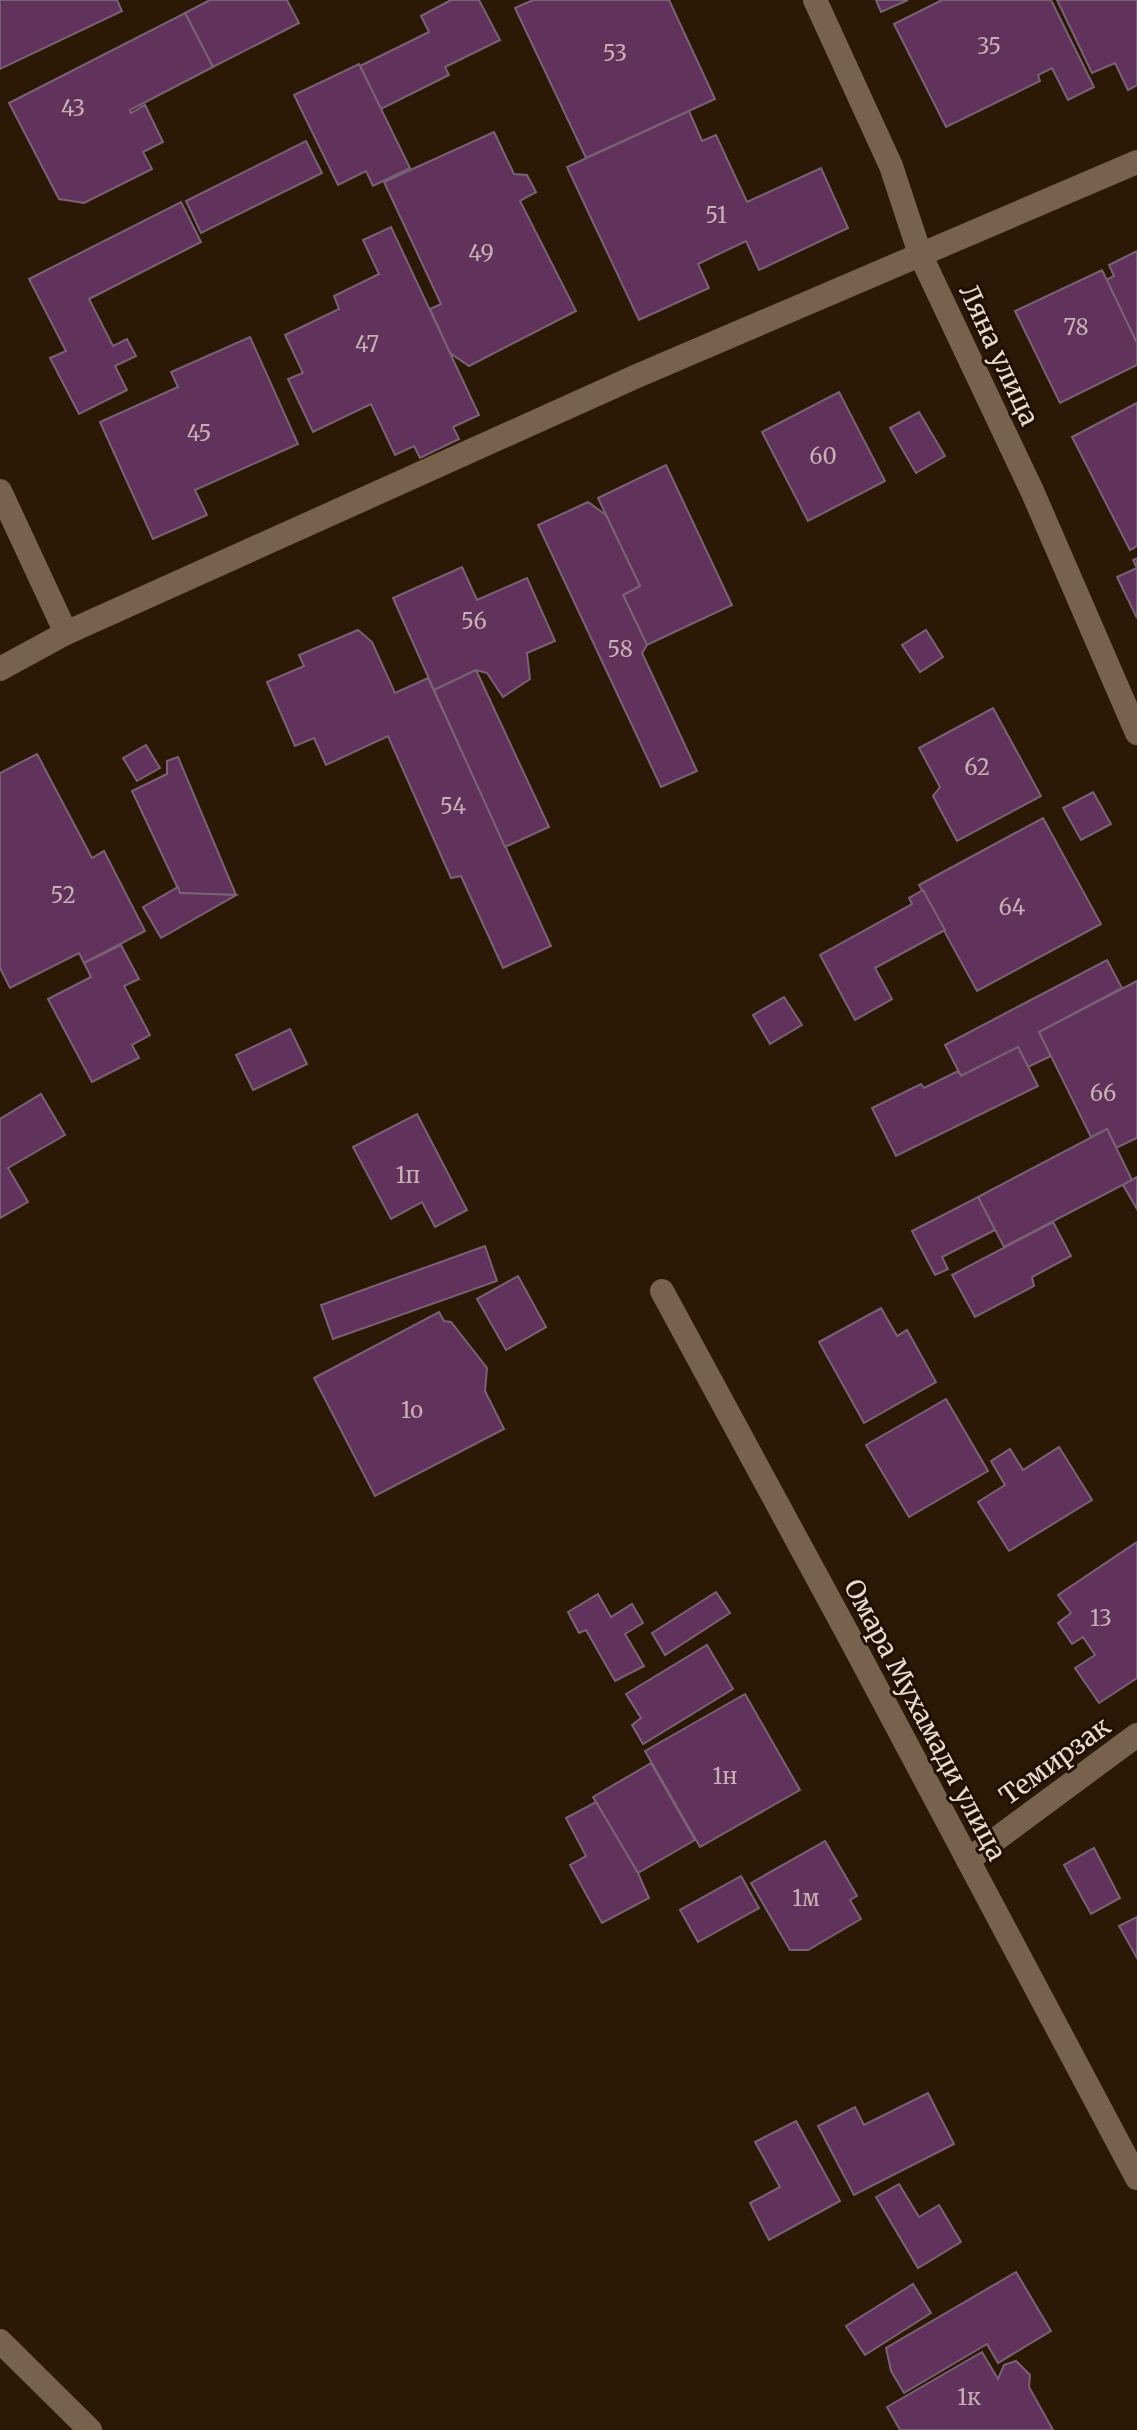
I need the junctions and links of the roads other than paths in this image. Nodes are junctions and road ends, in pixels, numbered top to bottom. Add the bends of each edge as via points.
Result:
1 (815, 0) edge
2 (1137, 162) edge
3 (920, 254) junction
4 (0, 491) edge
5 (66, 633) junction
6 (0, 669) edge
7 (1137, 733) edge
8 (662, 1291) dead end
9 (1137, 1735) edge
10 (968, 1860) junction
11 (1137, 2178) edge
12 (0, 2341) edge
13 (90, 2430) edge

1 - 3 street, Ляна улица via 891,166
2 - 3 street
3 - 5 street
3 - 7 street, Ляна улица via 1033,493
4 - 5 street
5 - 6 street
8 - 10 street, Омара Мухамади улица
9 - 10 street, Темирзак
10 - 11 street, Омара Мухамади улица
12 - 13 street

